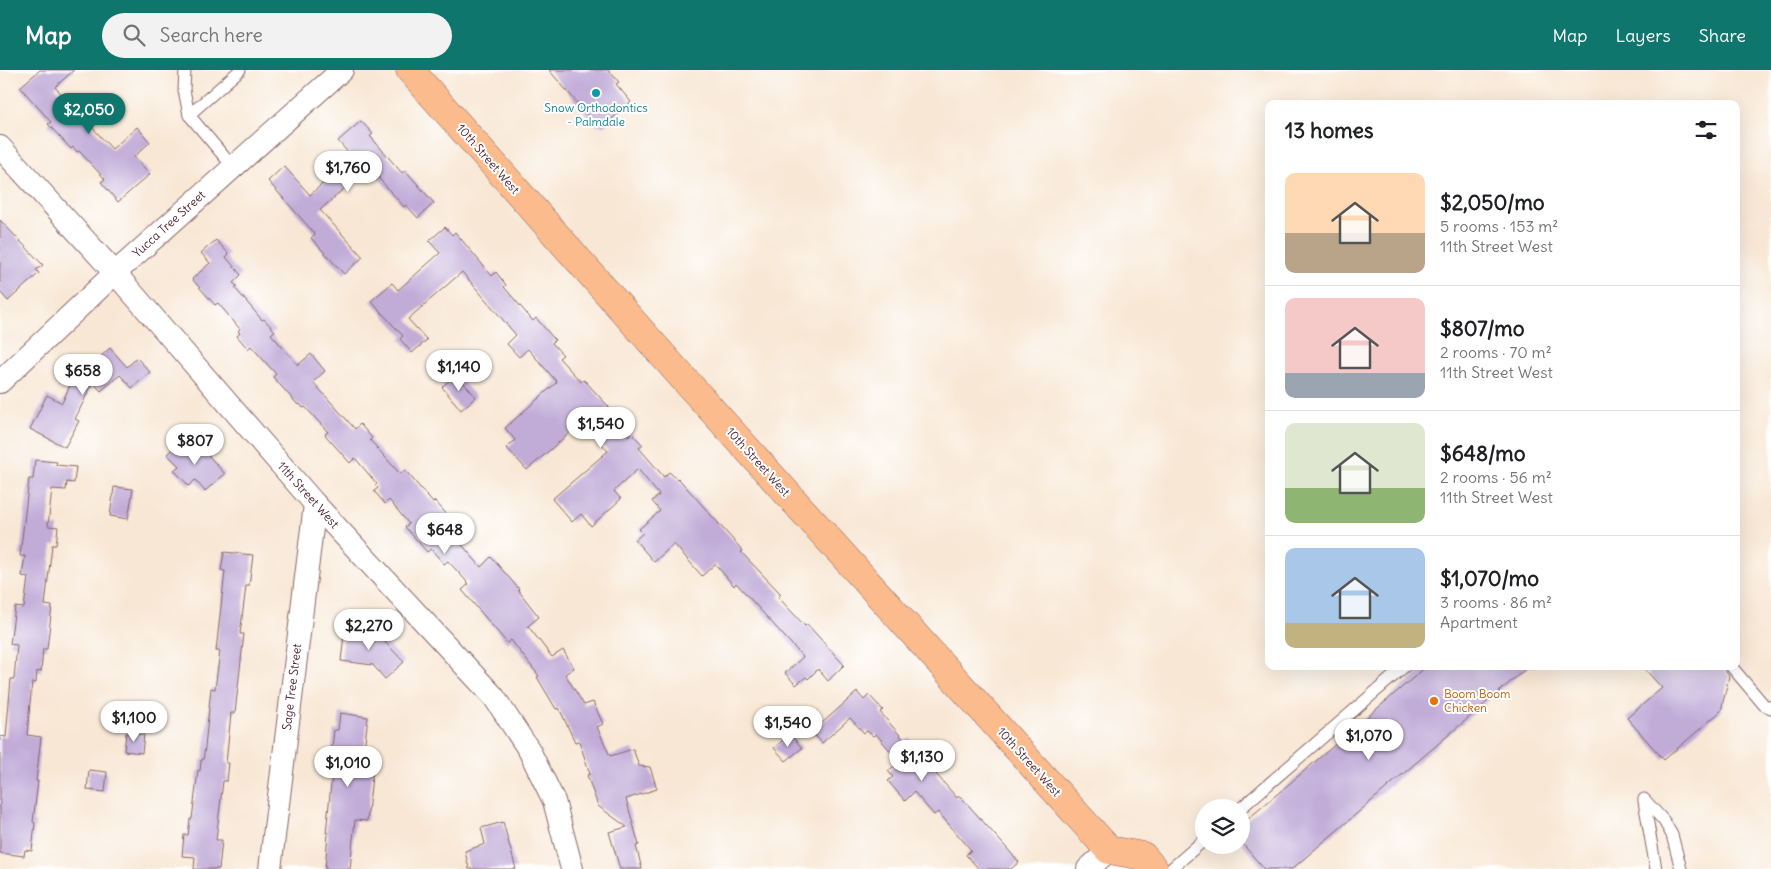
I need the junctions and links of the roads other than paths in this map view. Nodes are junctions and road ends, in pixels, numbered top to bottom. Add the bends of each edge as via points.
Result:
1 (185, 70) edge
2 (240, 70) edge
3 (342, 70) edge
4 (410, 70) edge
5 (189, 115) junction
6 (0, 147) edge
7 (234, 167) junction
8 (115, 273) junction
9 (0, 382) edge
10 (315, 504) junction
11 (1400, 670) edge
12 (1734, 670) edge
13 (1771, 708) edge
14 (1250, 800) edge
15 (1195, 848) edge
16 (1109, 860) edge
17 (270, 869) edge
18 (572, 869) edge
19 (1088, 869) edge
20 (1154, 869) edge
21 (1170, 869) edge
22 (1656, 869) edge
23 (1681, 869) edge

1 - 5 lane via 184,90
2 - 5 lane
3 - 7 street, Yucca Tree Street
4 - 16 main road, 10th Street West
5 - 7 lane
6 - 8 street, 11th Street West
7 - 8 street, Yucca Tree Street
8 - 9 street, Yucca Tree Street
8 - 10 street, 11th Street West
10 - 17 street, Sage Tree Street
10 - 18 street, 11th Street West via 494,697 529,750 554,801
11 - 14 lane
12 - 13 lane via 1764,705
15 - 21 lane
16 - 19 street
16 - 20 main road via 1143,856
22 - 23 lane via 1644,799 1672,835

